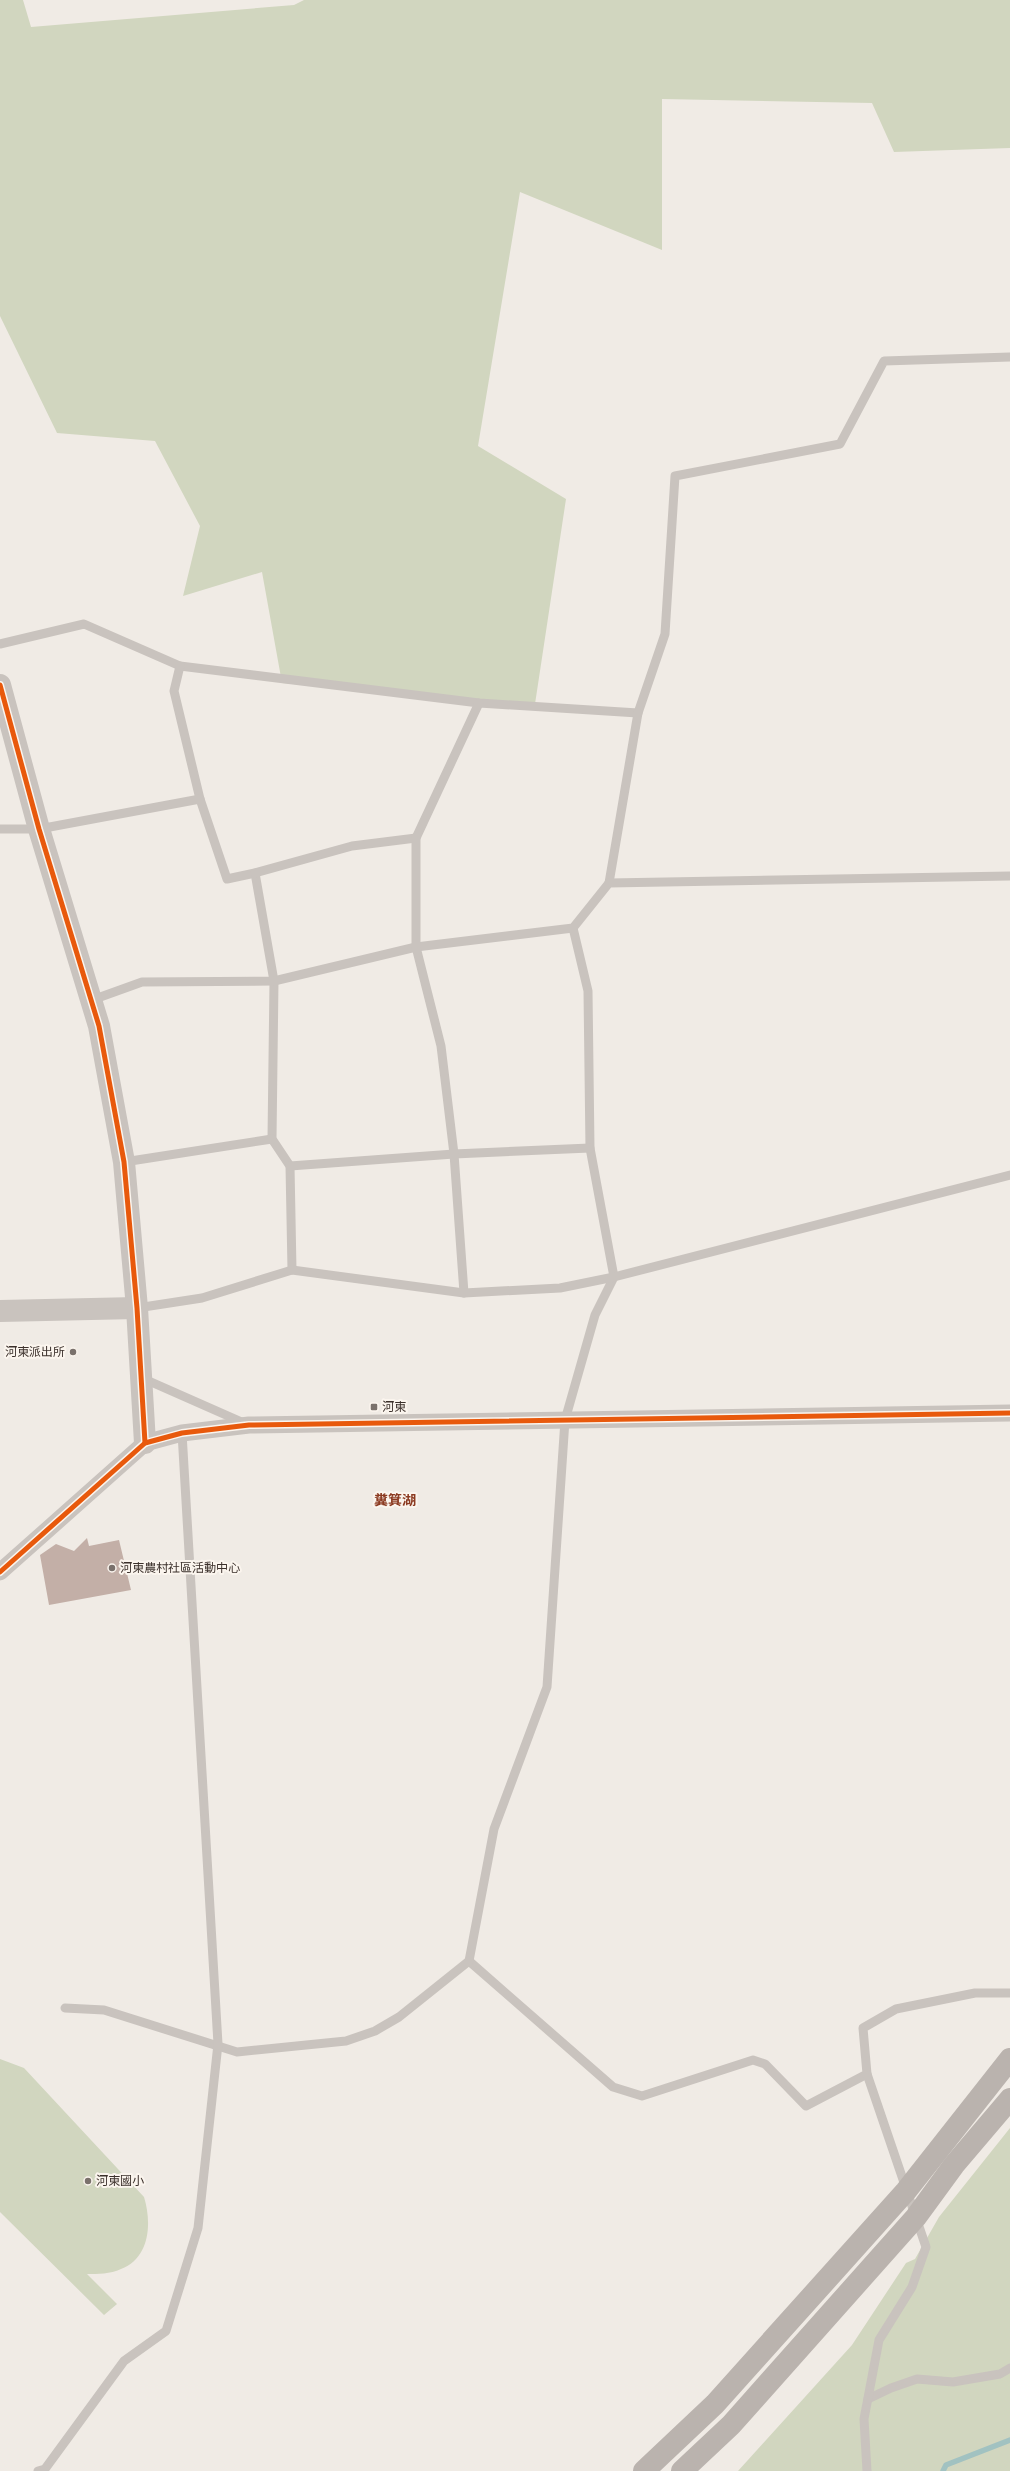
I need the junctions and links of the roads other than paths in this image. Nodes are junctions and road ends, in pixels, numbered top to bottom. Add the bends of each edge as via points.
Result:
1 (1010, 358) edge
2 (0, 644) edge
3 (180, 666) junction
4 (0, 685) edge
5 (479, 703) junction
6 (638, 713) junction
7 (200, 799) junction
8 (0, 829) edge
9 (39, 829) junction
10 (416, 838) junction
11 (255, 873) junction
12 (1010, 876) edge
13 (609, 883) junction
14 (573, 928) junction
15 (416, 948) junction
16 (274, 981) junction
17 (92, 1000) junction
18 (272, 1139) junction
19 (590, 1148) junction
20 (454, 1154) junction
21 (124, 1162) junction
22 (290, 1166) junction
23 (1010, 1175) edge
24 (292, 1270) junction
25 (614, 1277) junction
26 (464, 1293) junction
27 (137, 1308) junction
28 (0, 1311) edge
29 (142, 1378) junction
30 (1010, 1413) edge
31 (565, 1420) junction
32 (249, 1425) junction
33 (182, 1433) junction
34 (145, 1443) junction
35 (0, 1572) edge
36 (469, 1961) junction
37 (1010, 1993) edge
38 (65, 2008) dead end
39 (218, 2044) junction
40 (1010, 2059) edge
41 (868, 2074) junction
42 (1010, 2099) edge
43 (906, 2191) junction
44 (916, 2217) junction
45 (1010, 2368) edge
46 (868, 2399) junction
47 (38, 2471) edge
48 (644, 2471) edge
49 (682, 2471) edge
50 (867, 2471) edge

1 - 6 lane via 884,361 840,444 675,476 665,634
2 - 3 lane via 84,624
3 - 5 lane
3 - 7 lane via 174,691
4 - 9 street
5 - 6 lane
5 - 10 lane
6 - 13 lane
7 - 9 lane
7 - 11 lane via 227,879
8 - 9 lane
9 - 17 street
10 - 11 lane via 352,846
10 - 15 lane
11 - 16 lane
12 - 13 lane
13 - 14 lane
14 - 15 lane
14 - 19 lane via 588,991
15 - 16 lane
15 - 20 lane via 442,1046
16 - 17 lane via 142,982
16 - 18 lane
17 - 21 street
18 - 21 lane
18 - 22 lane
19 - 20 lane
19 - 25 lane
20 - 22 lane
20 - 26 lane
21 - 27 street
22 - 24 lane
23 - 25 lane
24 - 26 lane
24 - 27 lane via 202,1298
25 - 26 lane via 560,1288
25 - 31 lane via 595,1315
27 - 28 street
27 - 29 street
29 - 32 lane
29 - 34 street
30 - 31 street
31 - 32 street
31 - 36 lane via 547,1687 494,1829
32 - 33 street
33 - 34 street
33 - 39 lane
34 - 35 street
36 - 39 lane via 399,2018 346,2041 237,2052
36 - 41 lane via 613,2086 642,2096 753,2060 765,2064 806,2106
37 - 41 lane via 975,1993 896,2009 863,2028
38 - 39 lane via 104,2010
39 - 47 lane via 198,2228 166,2331 124,2361 45,2469
40 - 43 main road
41 - 43 lane
42 - 44 main road via 954,2165
43 - 44 lane
43 - 48 main road via 715,2404
44 - 46 lane via 926,2247 912,2287 879,2340
44 - 49 main road via 731,2425
45 - 46 lane via 1000,2374 953,2382 917,2379
46 - 50 lane via 864,2419

